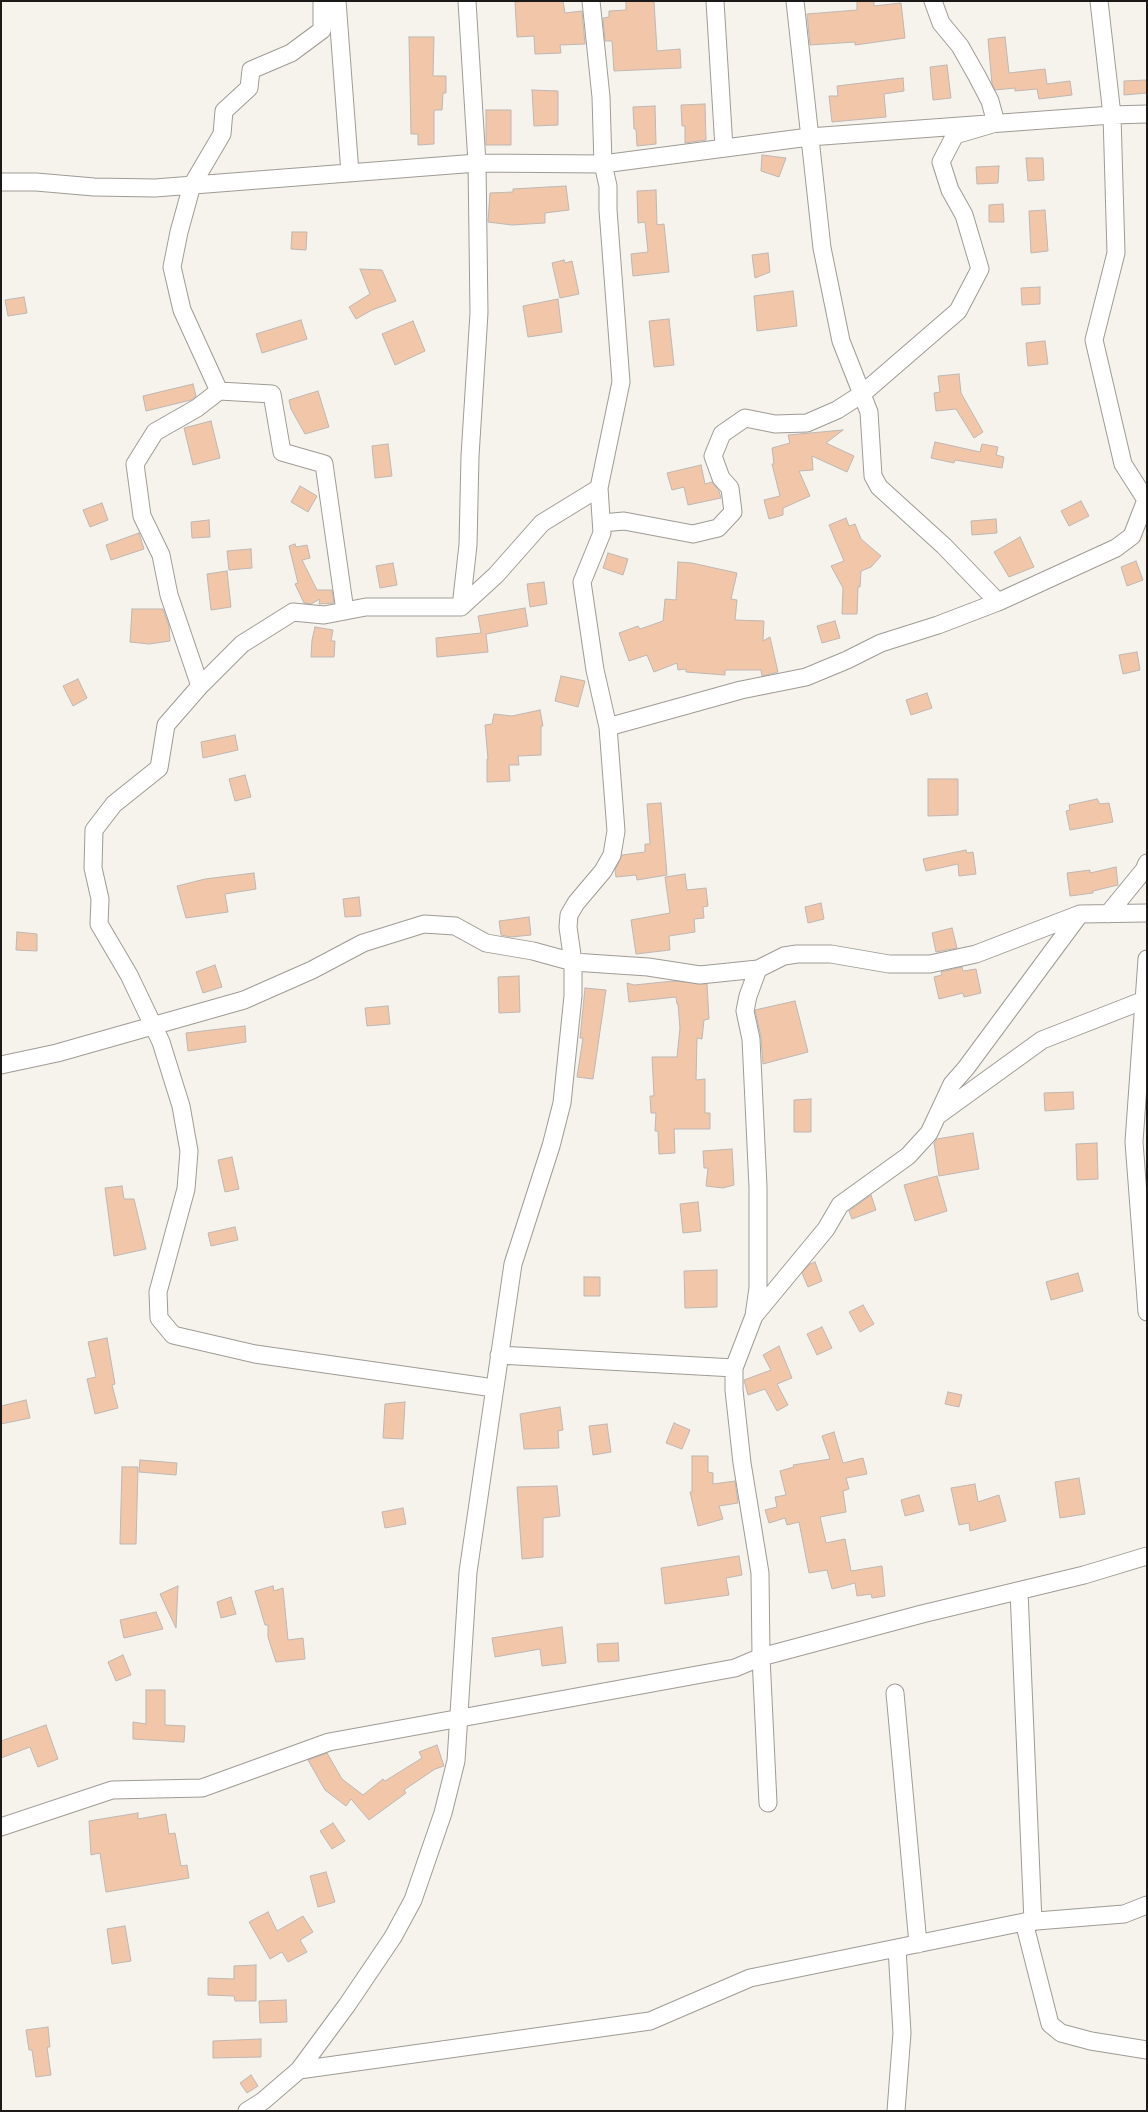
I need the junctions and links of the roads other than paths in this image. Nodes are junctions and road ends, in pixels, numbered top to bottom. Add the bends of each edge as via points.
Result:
1 (322, 1) edge
2 (337, 1) edge
3 (467, 1) edge
4 (591, 1) edge
5 (715, 1) edge
6 (795, 1) edge
7 (933, 1) edge
8 (1099, 1) edge
9 (1147, 114) edge
10 (1112, 115) junction
11 (996, 123) junction
12 (809, 137) junction
13 (724, 148) junction
14 (477, 163) junction
15 (603, 164) junction
16 (350, 172) junction
17 (1, 182) edge
18 (192, 185) junction
19 (219, 391) junction
20 (862, 394) junction
21 (599, 488) junction
22 (1147, 500) edge
23 (602, 523) junction
24 (998, 602) junction
25 (461, 608) junction
26 (345, 611) junction
27 (200, 686) junction
28 (608, 727) junction
29 (1147, 863) edge
30 (1147, 913) edge
31 (1080, 914) junction
32 (1108, 914) junction
33 (1147, 959) edge
34 (572, 962) junction
35 (758, 969) junction
36 (1146, 1000) edge
37 (154, 1027) junction
38 (1, 1065) edge
39 (937, 1116) junction
40 (1147, 1312) edge
41 (754, 1316) junction
42 (500, 1355) junction
43 (734, 1368) junction
44 (494, 1388) junction
45 (1147, 1556) edge
46 (1019, 1591) junction
47 (761, 1656) junction
48 (895, 1693) dead end
49 (458, 1718) junction
50 (768, 1803) dead end
51 (1, 1827) edge
52 (1147, 1906) edge
53 (1028, 1922) junction
54 (918, 1944) junction
55 (897, 1948) junction
56 (1147, 2050) edge
57 (299, 2070) junction
58 (247, 2111) edge
59 (896, 2111) edge

1 - 18 street via 322,30 291,52 251,70 249,88 224,111 222,134
2 - 16 street
3 - 14 street
4 - 15 street via 601,97
5 - 13 street
6 - 12 street
7 - 11 street via 941,23 960,46 990,101
8 - 10 street
9 - 10 street
10 - 11 street
10 - 22 street via 1116,253 1094,340 1123,464
11 - 12 street
11 - 20 street via 954,135 940,162 950,190 964,215 980,269 958,311
12 - 13 street
12 - 20 street via 822,248 841,341
13 - 15 street
14 - 15 street
14 - 16 street
14 - 25 street via 479,313 470,456 468,545
15 - 21 street via 608,186 621,382
16 - 18 street
17 - 18 street via 36,182 94,188
18 - 19 street via 172,267 182,310
19 - 26 street via 272,394 282,452 324,464
19 - 27 street via 198,408 155,432 135,464 142,516 161,555 169,595
20 - 23 street via 837,410 807,423 775,424 745,418 722,434 713,456 721,478 730,488 733,512 718,528 692,534 624,521
20 - 24 street via 869,412 874,476 879,487 944,546
21 - 23 street
21 - 25 street via 542,524 496,575
22 - 24 street via 1132,536 1116,548
23 - 28 street via 602,533 582,582 594,670
24 - 28 street via 881,643 806,677 741,690
25 - 26 street via 366,607
26 - 27 street via 324,615 293,612 242,644
27 - 37 street via 166,725 159,768 114,804 94,830 93,868 100,899 99,924 129,975
28 - 34 street via 616,831 612,855 603,871 569,915
29 - 32 street
30 - 32 street
31 - 32 street
31 - 35 street via 976,954 930,964 889,964 831,954 797,954 784,956
31 - 39 street via 952,1084
33 - 36 street
34 - 35 street via 648,967 700,976
34 - 37 street via 533,951 486,943 456,926 424,924 363,943 312,970 244,1000
34 - 42 street via 572,1020 562,1103 513,1264
35 - 41 street via 745,1011 751,1039 758,1187 758,1288
36 - 39 street via 1042,1040
36 - 40 street via 1134,1142
37 - 38 street
37 - 44 street via 181,1106 189,1151 186,1189 158,1292 159,1318 173,1335 256,1354
39 - 41 street via 929,1132 908,1156 840,1205 826,1229
41 - 43 street
42 - 43 street
42 - 44 street
43 - 47 street via 742,1463 760,1573
44 - 49 street via 468,1572
45 - 46 street
46 - 47 street
46 - 53 street
47 - 49 street via 735,1668
47 - 50 street
48 - 54 street
49 - 51 street via 329,1742 202,1788 112,1790
49 - 57 street via 456,1761 443,1813 413,1900 393,1937
52 - 53 street via 1124,1914
53 - 54 street
53 - 56 street via 1050,2024 1061,2033 1090,2041
54 - 55 street
55 - 57 street via 750,1978 650,2022
55 - 59 street via 902,2033
57 - 58 street via 263,2101

